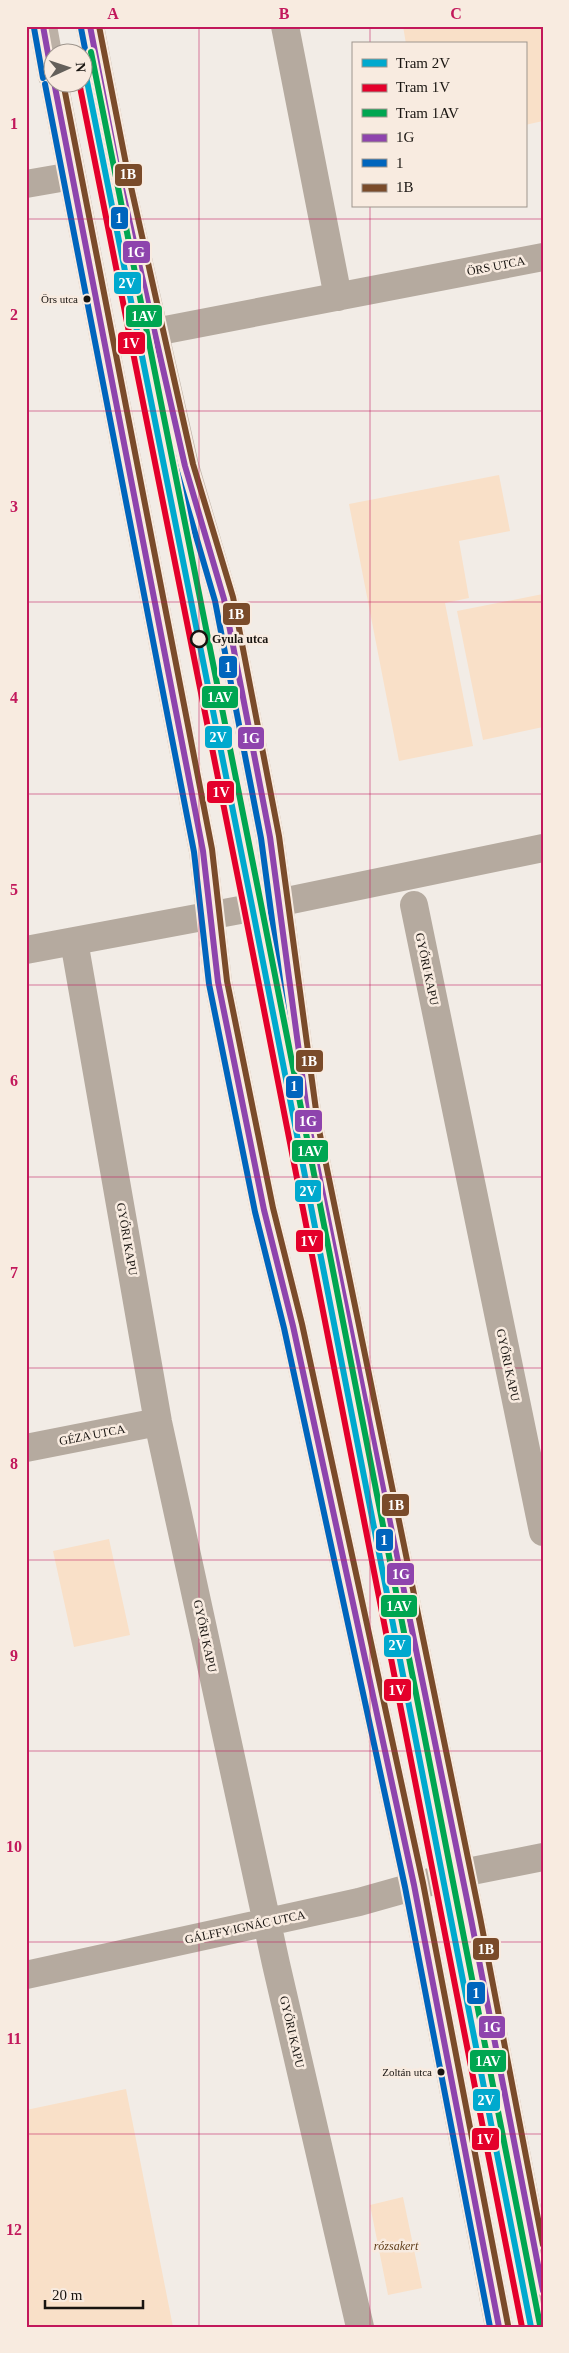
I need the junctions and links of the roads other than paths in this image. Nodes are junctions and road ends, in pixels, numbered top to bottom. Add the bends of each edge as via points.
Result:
1 (43, 26) edge
2 (90, 26) edge
3 (285, 26) edge
4 (46, 42) edge
5 (56, 92) edge
6 (72, 176) junction
7 (26, 184) edge
8 (543, 257) edge
9 (338, 297) junction
10 (155, 332) junction
11 (543, 848) edge
12 (278, 903) junction
13 (414, 905) dead end
14 (212, 915) junction
15 (74, 941) junction
16 (26, 950) edge
17 (158, 1422) junction
18 (26, 1448) edge
19 (543, 1532) edge
20 (543, 1857) edge
21 (462, 1873) junction
22 (414, 1885) junction
23 (268, 1922) junction
24 (26, 1975) edge
25 (543, 2292) edge
26 (360, 2327) edge
27 (499, 2327) edge

1 - 4 street
2 - 10 street via 118,171
3 - 9 street
5 - 6 street
6 - 7 street
6 - 14 street via 203,851
8 - 9 street, ÖRS UTCA
9 - 10 street, ÖRS UTCA
10 - 12 street via 185,466 224,599 270,837
11 - 12 street
12 - 14 street
12 - 21 street via 309,1126
13 - 19 street, GYŐRI KAPU
14 - 15 street
14 - 22 street via 218,982 264,1210 293,1326
15 - 16 street
15 - 17 street, GYŐRI KAPU
17 - 18 street, GÉZA UTCA
17 - 23 street, GYŐRI KAPU
20 - 21 street
21 - 22 street, GÁLFFY IGNÁC UTCA
21 - 25 street
22 - 23 street, GÁLFFY IGNÁC UTCA via 359,1902
22 - 27 street
23 - 24 street, GÁLFFY IGNÁC UTCA
23 - 26 street, GYŐRI KAPU

